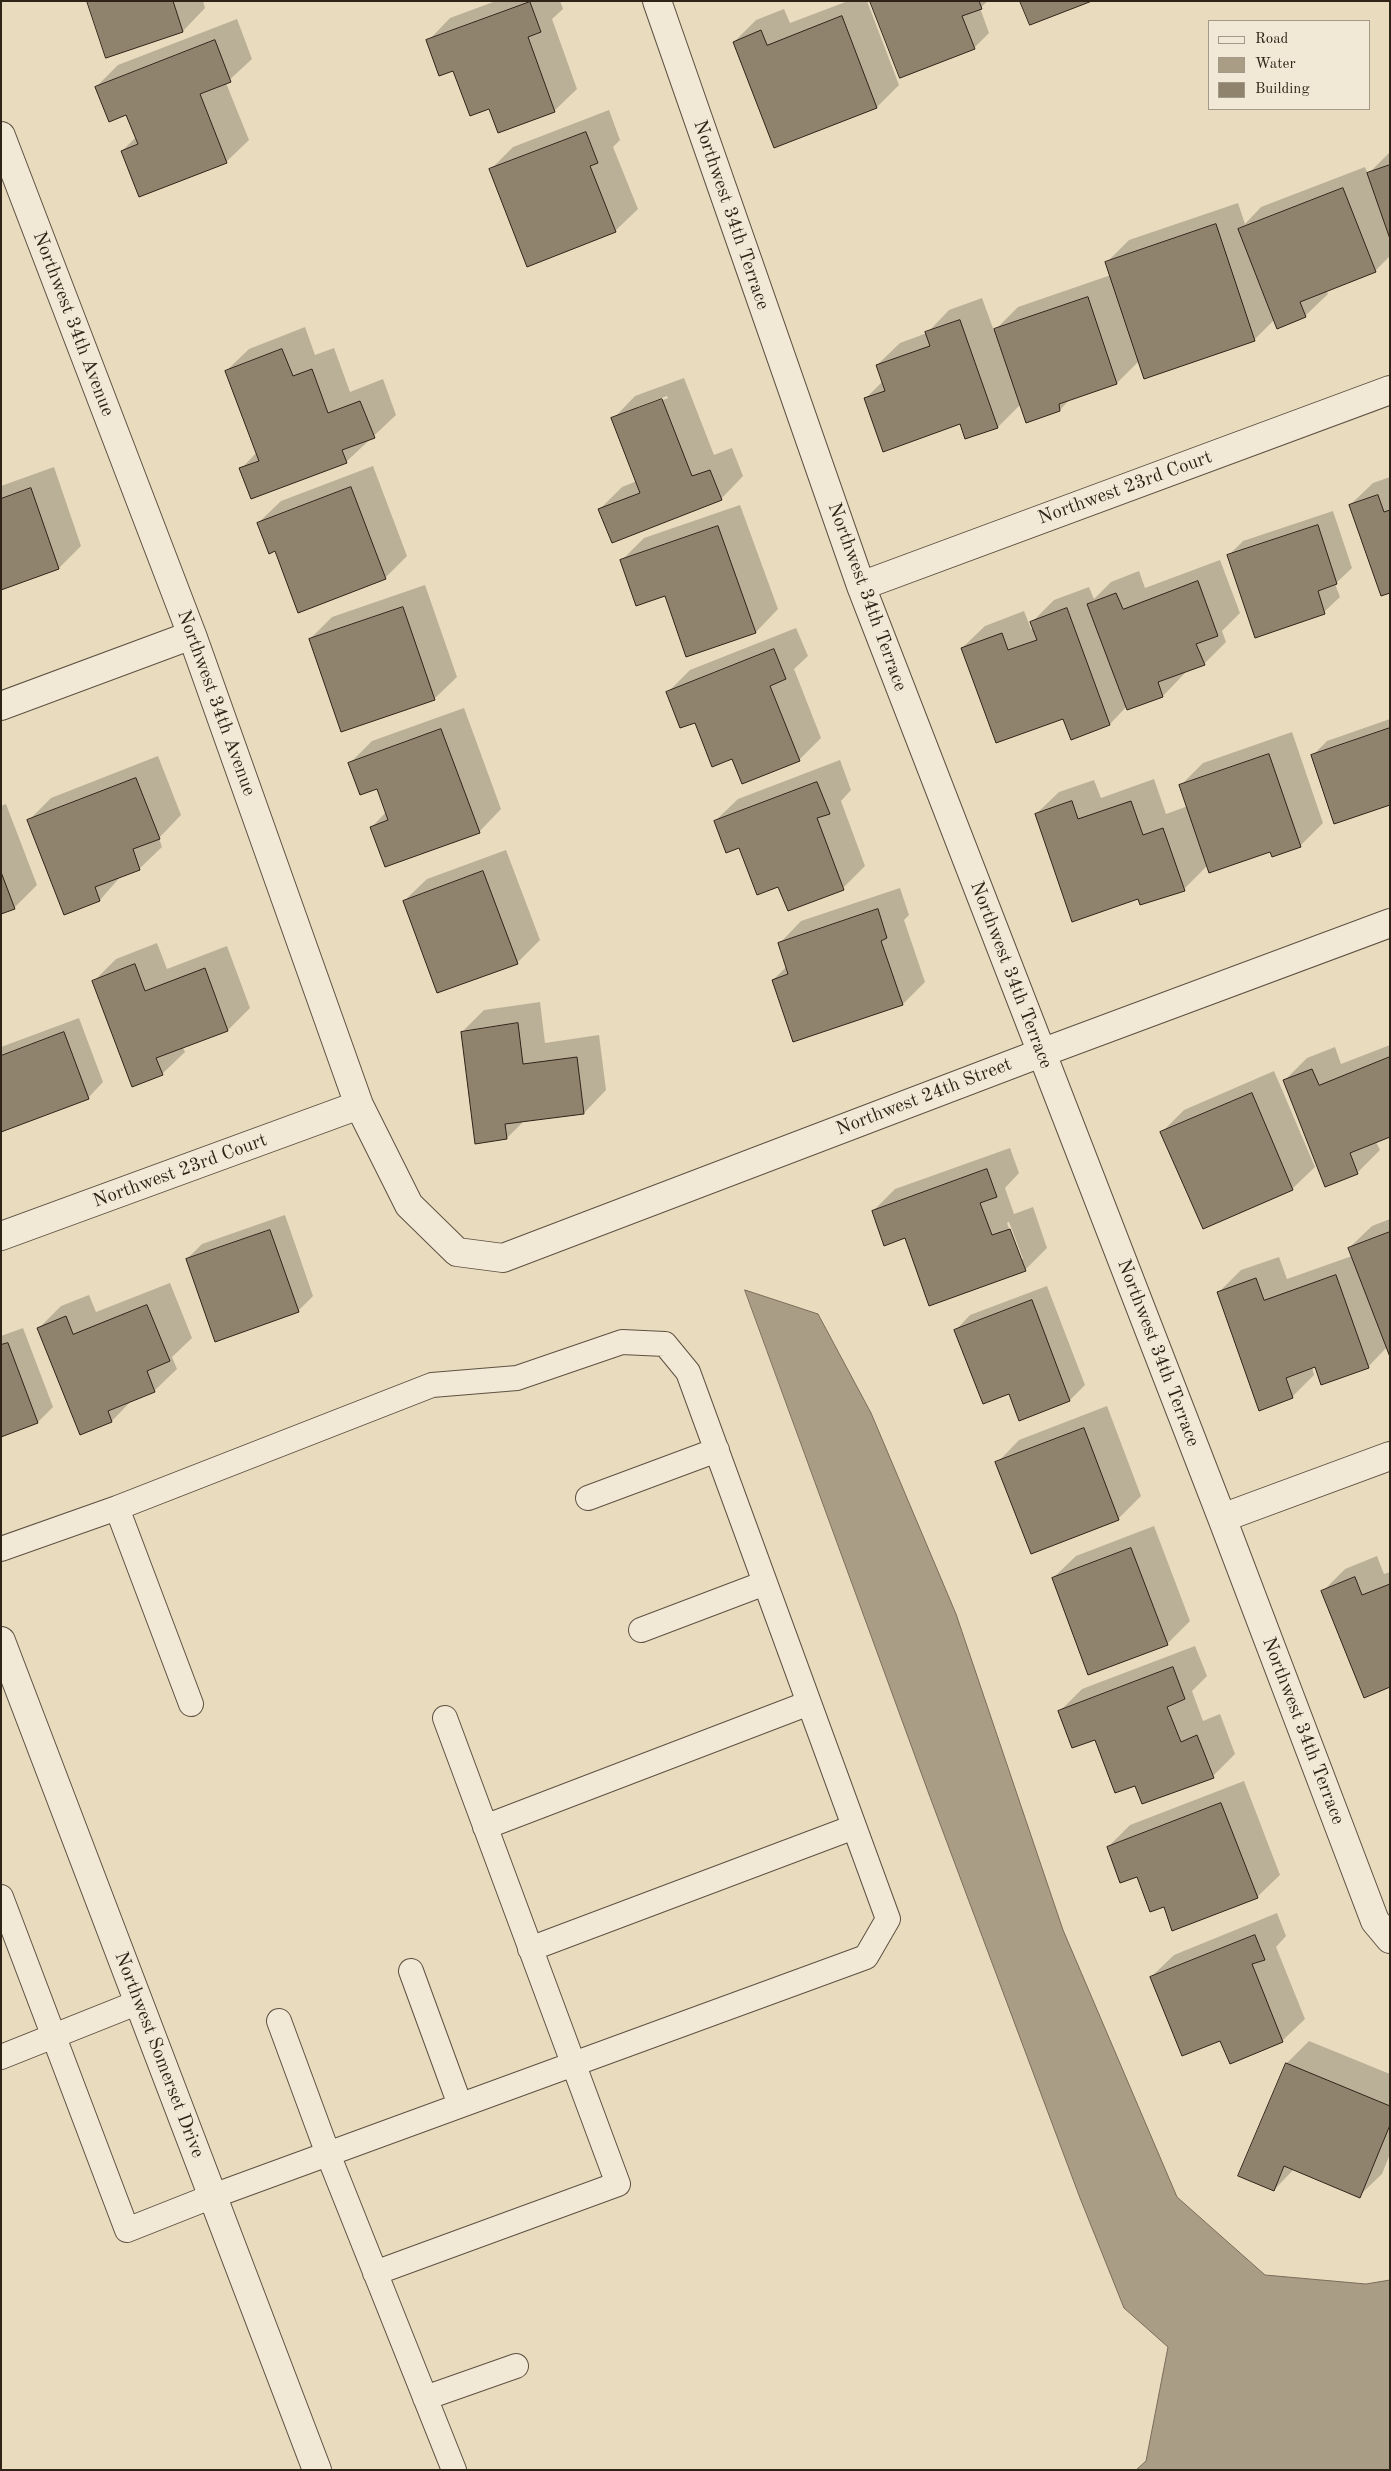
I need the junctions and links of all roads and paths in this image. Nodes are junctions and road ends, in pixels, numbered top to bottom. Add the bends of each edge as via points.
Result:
1 (657, 1) edge
2 (1, 136) edge
3 (1390, 390) edge
4 (861, 586) junction
5 (192, 635) junction
6 (1, 706) edge
7 (1390, 923) edge
8 (1041, 1053) junction
9 (359, 1106) junction
10 (1, 1236) edge
11 (457, 1252) joint
12 (717, 1450) junction
13 (1390, 1456) edge
14 (588, 1498) dead end
15 (117, 1508) junction
16 (1222, 1518) junction
17 (1, 1549) edge
18 (765, 1583) junction
19 (641, 1630) dead end
20 (1, 1641) edge
21 (809, 1703) junction
22 (192, 1704) dead end
23 (444, 1718) dead end
24 (485, 1827) junction
25 (854, 1827) junction
26 (1, 1897) edge
27 (1390, 1939) edge
28 (530, 1949) junction
29 (411, 1971) dead end
30 (139, 2002) junction
31 (280, 2021) dead end
32 (54, 2036) junction
33 (1, 2057) edge
34 (573, 2064) junction
35 (460, 2105) junction
36 (328, 2154) junction
37 (213, 2196) junction
38 (375, 2273) junction
39 (516, 2366) dead end
40 (425, 2398) junction
41 (316, 2470) edge
42 (454, 2470) edge

1 - 4 street, Northwest 34th Terrace
2 - 5 street, Northwest 34th Avenue
3 - 4 street, Northwest 23rd Court
4 - 8 street, Northwest 34th Terrace
5 - 6 street
5 - 9 street, Northwest 34th Avenue
7 - 8 street, Northwest 24th Street
8 - 11 street, Northwest 24th Street via 503,1258
8 - 16 street, Northwest 34th Terrace
9 - 10 street, Northwest 23rd Court
9 - 11 street, Northwest 34th Avenue via 409,1205
12 - 14 lane
12 - 15 lane via 688,1372 665,1344 622,1342 517,1378 432,1385
12 - 18 lane
13 - 16 street
15 - 17 lane
15 - 22 lane
16 - 27 street, Northwest 34th Terrace via 1375,1921
18 - 19 lane
18 - 21 lane
20 - 30 street, Northwest Somerset Drive
21 - 24 lane
21 - 25 lane
23 - 24 lane
24 - 28 lane
25 - 28 lane
25 - 34 lane via 888,1919 866,1957
26 - 32 lane
28 - 34 lane
29 - 35 lane
30 - 32 lane
30 - 37 street, Northwest Somerset Drive
31 - 36 lane
32 - 33 lane
32 - 37 lane via 128,2230
34 - 35 lane
34 - 38 lane via 618,2184
35 - 36 lane
36 - 37 lane
36 - 38 lane
37 - 41 street, Northwest Somerset Drive
38 - 40 lane
39 - 40 lane
40 - 42 lane

